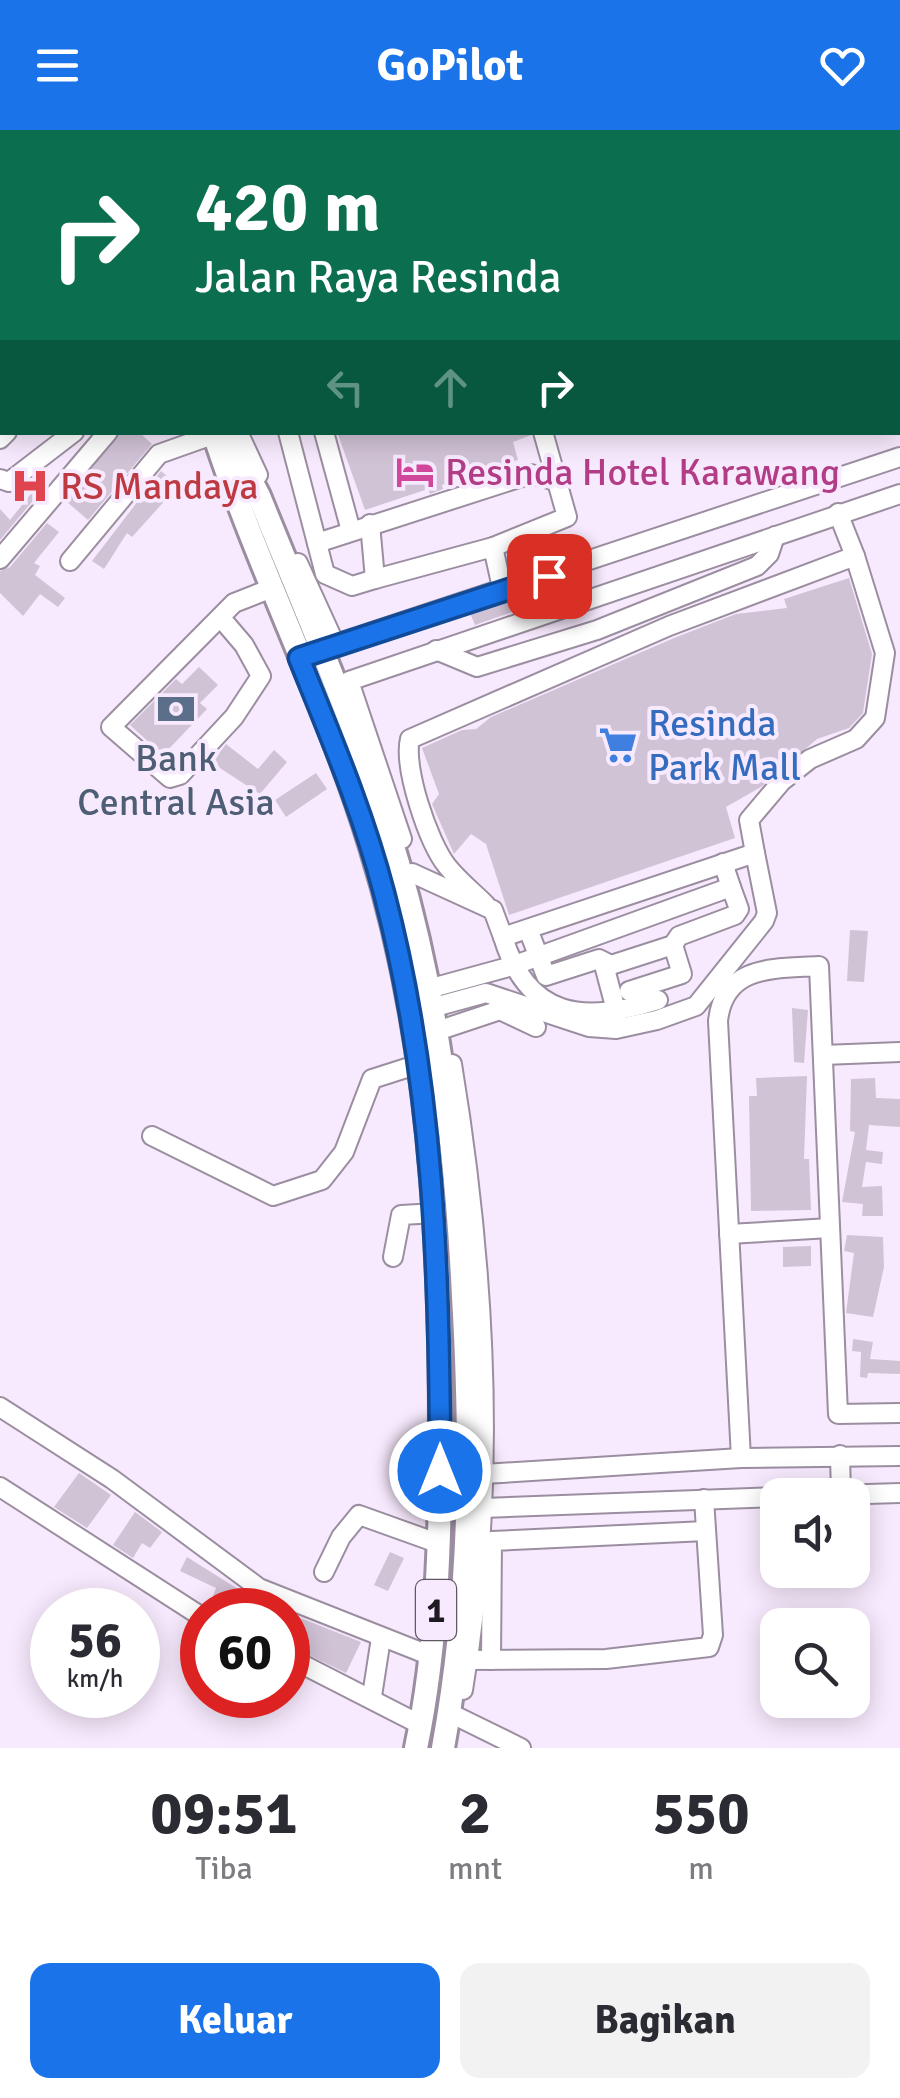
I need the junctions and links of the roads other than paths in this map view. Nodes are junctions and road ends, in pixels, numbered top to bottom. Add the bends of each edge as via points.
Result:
1 (67, 435) edge
2 (105, 435) edge
3 (216, 435) edge
4 (223, 435) edge
5 (223, 435) edge
6 (289, 435) edge
7 (325, 435) edge
8 (544, 435) edge
9 (900, 457) edge
10 (0, 479) edge
11 (560, 482) junction
12 (900, 494) edge
13 (838, 513) junction
14 (360, 528) junction
15 (658, 536) junction
16 (775, 536) junction
17 (317, 543) junction
18 (493, 547) junction
19 (855, 556) junction
20 (0, 559) edge
21 (70, 561) dead end
22 (669, 570) junction
23 (376, 578) junction
24 (272, 588) junction
25 (504, 592) junction
26 (220, 618) junction
27 (329, 646) junction
28 (436, 650) junction
29 (299, 658) junction
30 (755, 853) junction
31 (723, 864) junction
32 (412, 873) junction
33 (731, 888) junction
34 (486, 905) junction
35 (585, 910) junction
36 (528, 929) junction
37 (503, 937) junction
38 (593, 938) junction
39 (673, 945) junction
40 (538, 957) junction
41 (602, 962) junction
42 (512, 966) junction
43 (682, 974) junction
44 (439, 986) junction
45 (629, 991) dead end
46 (706, 994) junction
47 (658, 1000) dead end
48 (442, 1005) junction
49 (618, 1014) junction
50 (536, 1027) dead end
51 (446, 1028) junction
52 (900, 1052) edge
53 (823, 1055) junction
54 (418, 1064) junction
55 (152, 1136) dead end
56 (436, 1213) junction
57 (830, 1228) junction
58 (729, 1234) junction
59 (392, 1258) dead end
60 (0, 1406) edge
61 (900, 1413) edge
62 (840, 1456) junction
63 (900, 1456) edge
64 (741, 1458) junction
65 (484, 1474) junction
66 (839, 1478) edge
67 (0, 1487) edge
68 (900, 1493) edge
69 (870, 1494) edge
70 (760, 1497) edge
71 (704, 1499) junction
72 (484, 1508) junction
73 (706, 1530) junction
74 (440, 1544) junction
75 (324, 1572) dead end
76 (482, 1595) junction
77 (180, 1603) edge
78 (381, 1638) junction
79 (432, 1656) junction
80 (468, 1660) junction
81 (491, 1660) junction
82 (310, 1667) edge
83 (372, 1696) junction
84 (458, 1717) junction
85 (419, 1736) edge
86 (442, 1748) edge
87 (453, 1748) edge
88 (521, 1748) edge

1 - 10 street via 23,473
2 - 20 street
3 - 21 street via 159,454
4 - 24 main road, 1
5 - 27 main road, 1
6 - 17 street
7 - 14 street
8 - 11 street
9 - 15 street
11 - 14 street via 531,474
11 - 18 street via 567,518
12 - 13 street
13 - 16 street
13 - 19 street
14 - 17 street
14 - 23 street
15 - 22 street
15 - 25 street
16 - 22 street
16 - 28 street via 758,566 597,630 477,667
17 - 23 street via 326,574 338,583
18 - 23 street
18 - 25 street
19 - 30 street via 885,653 875,718 856,739 810,759 756,808 748,820
19 - 34 street via 669,626 410,739 406,754 433,844
22 - 28 street
24 - 26 street via 241,599
24 - 29 main road, 1
25 - 27 street
26 - 26 street via 111,728 170,778 180,776 234,717 261,676
27 - 29 street
27 - 86 main road, 1 via 404,885 437,1032 459,1218 468,1375 466,1595
28 - 32 street via 348,681
29 - 54 main road, 1 via 370,844
30 - 31 street
30 - 46 street via 767,913
31 - 33 street
31 - 35 street
32 - 34 street
32 - 44 street
33 - 38 street
33 - 39 street via 735,915 679,936
34 - 37 street
35 - 36 street
35 - 38 street
36 - 37 street
36 - 40 street
37 - 42 street
38 - 40 street
38 - 41 street
39 - 41 street
39 - 43 street
40 - 41 street via 546,976
40 - 42 street
41 - 49 street
42 - 44 street
42 - 49 street via 526,989 549,1000 584,1014
43 - 45 street
43 - 46 street
44 - 48 street
46 - 48 street via 696,1006 616,1029 566,1022 490,993
47 - 49 street
48 - 51 street
50 - 51 street via 500,1010
51 - 65 street via 467,1158
52 - 53 street
53 - 57 street
53 - 58 street via 819,966 750,971 730,987 718,1021
54 - 55 street via 372,1079 344,1152 322,1180 273,1196
54 - 56 main road, 1
56 - 59 street via 400,1216
56 - 74 main road, 1
57 - 58 street
57 - 61 street via 838,1414
58 - 64 street
60 - 78 street via 258,1588
62 - 63 street
62 - 64 street
62 - 66 street
64 - 65 street
65 - 72 street
67 - 77 street
68 - 69 street
70 - 71 street
71 - 72 street
71 - 73 street
72 - 76 street
73 - 76 street via 492,1541
73 - 81 street via 710,1647 606,1659
74 - 75 street via 359,1515
74 - 79 main road, 1
76 - 80 street
76 - 81 street
78 - 79 street
78 - 83 street
79 - 85 main road, 1
80 - 81 street
80 - 84 street
82 - 83 street
83 - 85 street
84 - 87 street
84 - 88 street

